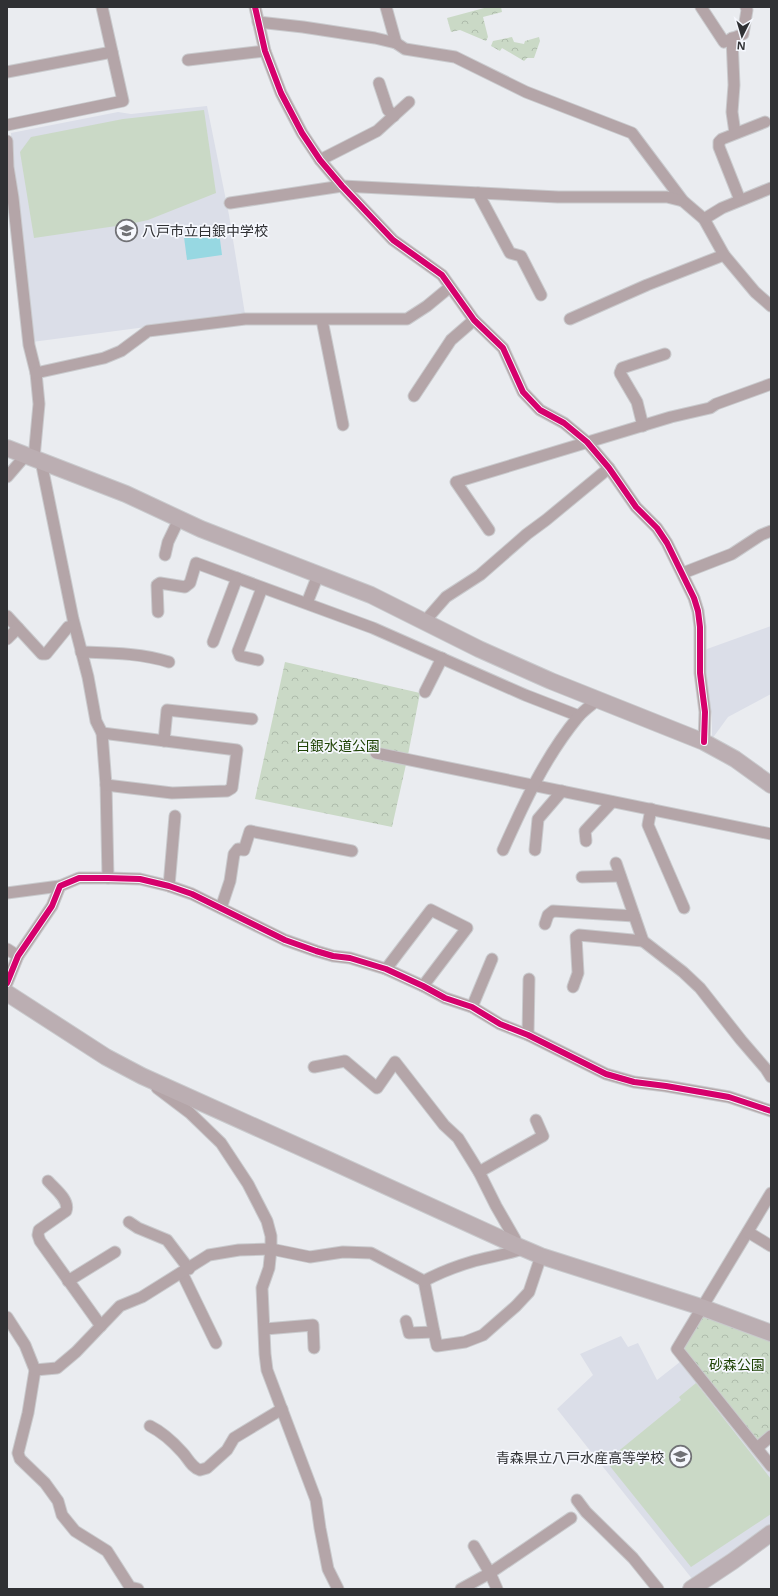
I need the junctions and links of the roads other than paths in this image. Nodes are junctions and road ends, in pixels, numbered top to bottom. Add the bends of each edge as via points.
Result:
1 (102, 7) edge
2 (255, 7) edge
3 (386, 7) edge
4 (701, 7) edge
5 (746, 7) edge
6 (258, 22) junction
7 (732, 38) junction
8 (396, 43) junction
9 (265, 51) junction
10 (112, 52) junction
11 (188, 60) dead end
12 (7, 72) edge
13 (379, 83) dead end
14 (409, 102) dead end
15 (394, 116) junction
16 (765, 122) dead end
17 (7, 125) edge
18 (736, 133) junction
19 (7, 141) edge
20 (320, 160) junction
21 (8, 177) edge
22 (342, 186) junction
23 (771, 188) edge
24 (478, 193) junction
25 (740, 200) junction
26 (683, 201) junction
27 (230, 202) dead end
28 (704, 219) junction
29 (724, 256) junction
30 (450, 287) junction
31 (541, 294) dead end
32 (771, 306) edge
33 (570, 319) dead end
34 (322, 320) junction
35 (474, 320) junction
36 (665, 354) dead end
37 (36, 373) junction
38 (771, 384) edge
39 (414, 396) dead end
40 (343, 424) dead end
41 (642, 426) junction
42 (588, 442) junction
43 (7, 448) edge
44 (34, 458) junction
45 (609, 468) junction
46 (7, 477) edge
47 (179, 519) junction
48 (489, 530) dead end
49 (771, 531) edge
50 (165, 555) dead end
51 (683, 573) junction
52 (318, 575) junction
53 (237, 578) junction
54 (262, 588) junction
55 (307, 603) junction
56 (158, 612) dead end
57 (7, 616) edge
58 (425, 621) junction
59 (74, 626) junction
60 (18, 628) junction
61 (7, 639) edge
62 (213, 642) dead end
63 (81, 652) junction
64 (442, 658) junction
65 (258, 660) dead end
66 (169, 662) dead end
67 (426, 692) dead end
68 (598, 699) junction
69 (579, 716) junction
70 (252, 719) dead end
71 (102, 733) junction
72 (164, 741) junction
73 (704, 742) junction
74 (376, 753) dead end
75 (770, 782) edge
76 (106, 785) junction
77 (534, 786) junction
78 (562, 791) junction
79 (612, 802) junction
80 (651, 810) junction
81 (176, 816) dead end
82 (771, 834) edge
83 (586, 841) dead end
84 (503, 850) dead end
85 (535, 850) dead end
86 (352, 851) dead end
87 (616, 863) dead end
88 (620, 876) junction
89 (582, 877) dead end
90 (108, 878) junction
91 (60, 886) junction
92 (169, 886) junction
93 (7, 893) edge
94 (221, 908) junction
95 (684, 908) dead end
96 (634, 916) junction
97 (545, 924) dead end
98 (643, 941) junction
99 (7, 949) edge
100 (18, 956) junction
101 (492, 959) dead end
102 (386, 969) junction
103 (529, 979) dead end
104 (7, 983) edge
105 (423, 986) junction
106 (573, 987) dead end
107 (7, 993) edge
108 (472, 1007) junction
109 (528, 1035) junction
110 (314, 1067) dead end
111 (142, 1076) junction
112 (771, 1077) edge
113 (771, 1111) edge
114 (536, 1120) dead end
115 (479, 1172) junction
116 (48, 1182) dead end
117 (771, 1193) edge
118 (129, 1222) dead end
119 (748, 1232) junction
120 (771, 1246) edge
121 (517, 1247) junction
122 (271, 1249) junction
123 (115, 1252) dead end
124 (541, 1256) junction
125 (186, 1271) junction
126 (68, 1281) junction
127 (424, 1281) junction
128 (701, 1307) junction
129 (7, 1317) edge
130 (406, 1321) dead end
131 (101, 1326) junction
132 (265, 1329) junction
133 (434, 1332) junction
134 (771, 1333) edge
135 (216, 1343) dead end
136 (314, 1348) dead end
137 (35, 1370) junction
138 (282, 1409) junction
139 (150, 1426) dead end
140 (771, 1436) edge
141 (757, 1448) junction
142 (771, 1466) edge
143 (577, 1500) dead end
144 (571, 1518) dead end
145 (771, 1533) edge
146 (474, 1546) dead end
147 (490, 1573) junction
148 (133, 1588) edge
149 (338, 1589) edge
150 (461, 1589) edge
151 (497, 1589) edge
152 (658, 1589) edge
153 (691, 1589) edge

1 - 10 street
2 - 6 street
3 - 8 street
4 - 7 street via 724,42
5 - 7 street via 744,34
6 - 8 street
6 - 9 street
7 - 18 street via 732,112
8 - 26 street via 405,49 455,57 526,92 632,133
9 - 11 street
9 - 20 street via 281,93
10 - 12 street
10 - 17 street via 123,101
13 - 15 street via 388,110
14 - 15 street
15 - 20 street via 377,131
16 - 18 street
18 - 25 street via 722,139 719,147
19 - 21 street
20 - 22 street
21 - 37 street via 13,198 29,345
22 - 24 street
22 - 27 street
22 - 30 street via 393,240 442,274
23 - 25 street
24 - 26 street via 558,197 668,197
24 - 31 street via 510,253 521,256
25 - 28 street
26 - 28 street
28 - 29 street
29 - 32 street via 755,292
29 - 33 street via 647,285
30 - 34 street via 407,319
30 - 35 street
34 - 37 street via 245,319 148,331 121,351 104,358
34 - 40 street
35 - 39 street via 451,340
35 - 42 street via 503,348 523,392 540,410 564,423
36 - 41 street via 622,368 620,373 637,402
37 - 44 street via 39,404
38 - 41 street via 710,408
41 - 42 street
42 - 45 street
42 - 48 street via 456,482
43 - 44 street
44 - 46 street
44 - 47 street via 126,494
44 - 59 street
45 - 51 street via 636,507 660,533
45 - 58 street via 480,575 446,597
47 - 50 street
47 - 52 street
49 - 51 street via 732,554
51 - 73 street via 694,598 700,627 700,673 706,712
52 - 55 street
52 - 58 street via 371,595
53 - 54 street
53 - 56 street via 196,563 190,583 185,587 160,583 157,586
53 - 62 street
54 - 55 street
54 - 65 street via 238,651 240,656
55 - 64 street
57 - 60 street
58 - 68 street via 479,649
59 - 60 street via 68,627 46,654 42,654
59 - 63 street
60 - 61 street
63 - 66 street via 154,657
63 - 71 street via 96,721
64 - 67 street
64 - 69 street
68 - 69 street
68 - 73 street
69 - 77 street via 544,764
70 - 72 street via 167,710
71 - 72 street
71 - 76 street
72 - 76 street via 237,750 232,788 227,792 172,793
73 - 75 street
74 - 77 street
76 - 90 street
77 - 78 street
77 - 84 street
78 - 79 street
78 - 85 street via 538,819
79 - 80 street
79 - 83 street via 585,831
80 - 82 street
80 - 95 street via 648,825
81 - 92 street
86 - 94 street via 250,831 244,850 238,849 234,854 230,881
87 - 88 street
88 - 89 street
88 - 96 street
90 - 91 street via 78,878
90 - 92 street via 140,879
91 - 93 street
91 - 100 street via 52,906
92 - 94 street
94 - 102 street via 284,940
96 - 97 street via 553,911 548,915
96 - 98 street
98 - 106 street via 579,935 576,937 578,973
98 - 112 street via 700,988
99 - 100 street
100 - 104 street
101 - 108 street
102 - 105 street
102 - 105 street via 431,910 467,928
103 - 109 street
105 - 108 street via 445,998
107 - 111 street via 106,1057
108 - 109 street via 500,1024
109 - 113 street via 588,1066 618,1078 729,1097
110 - 115 street via 344,1061 377,1088 395,1062 458,1138
111 - 121 street
111 - 122 street via 190,1113 221,1142 248,1184 267,1221
114 - 115 street via 543,1136
115 - 121 street
116 - 126 street via 68,1207 39,1230 38,1235
117 - 119 street
118 - 125 street via 167,1240
119 - 120 street
119 - 128 street
121 - 124 street
121 - 127 street via 445,1270
122 - 125 street via 239,1250 209,1255
122 - 127 street via 310,1257 343,1252 371,1253
122 - 132 street via 269,1268 262,1288
123 - 126 street
124 - 128 street
124 - 133 street via 529,1292 483,1335 465,1342 437,1346
125 - 131 street via 142,1297 120,1306
125 - 135 street
126 - 131 street
127 - 133 street
128 - 134 street
128 - 141 street via 677,1349
129 - 137 street via 25,1345
130 - 133 street via 409,1333
131 - 137 street via 57,1368
132 - 136 street via 313,1325
132 - 138 street via 267,1370
137 - 148 street via 18,1453 20,1459 45,1483 58,1501 62,1515 75,1531 107,1551
138 - 139 street via 234,1438 227,1450 207,1468 200,1470 159,1431
138 - 149 street via 316,1500 328,1569
140 - 141 street
141 - 142 street
143 - 152 street via 633,1558
144 - 147 street
145 - 153 street via 734,1562
146 - 147 street
147 - 150 street
147 - 151 street

